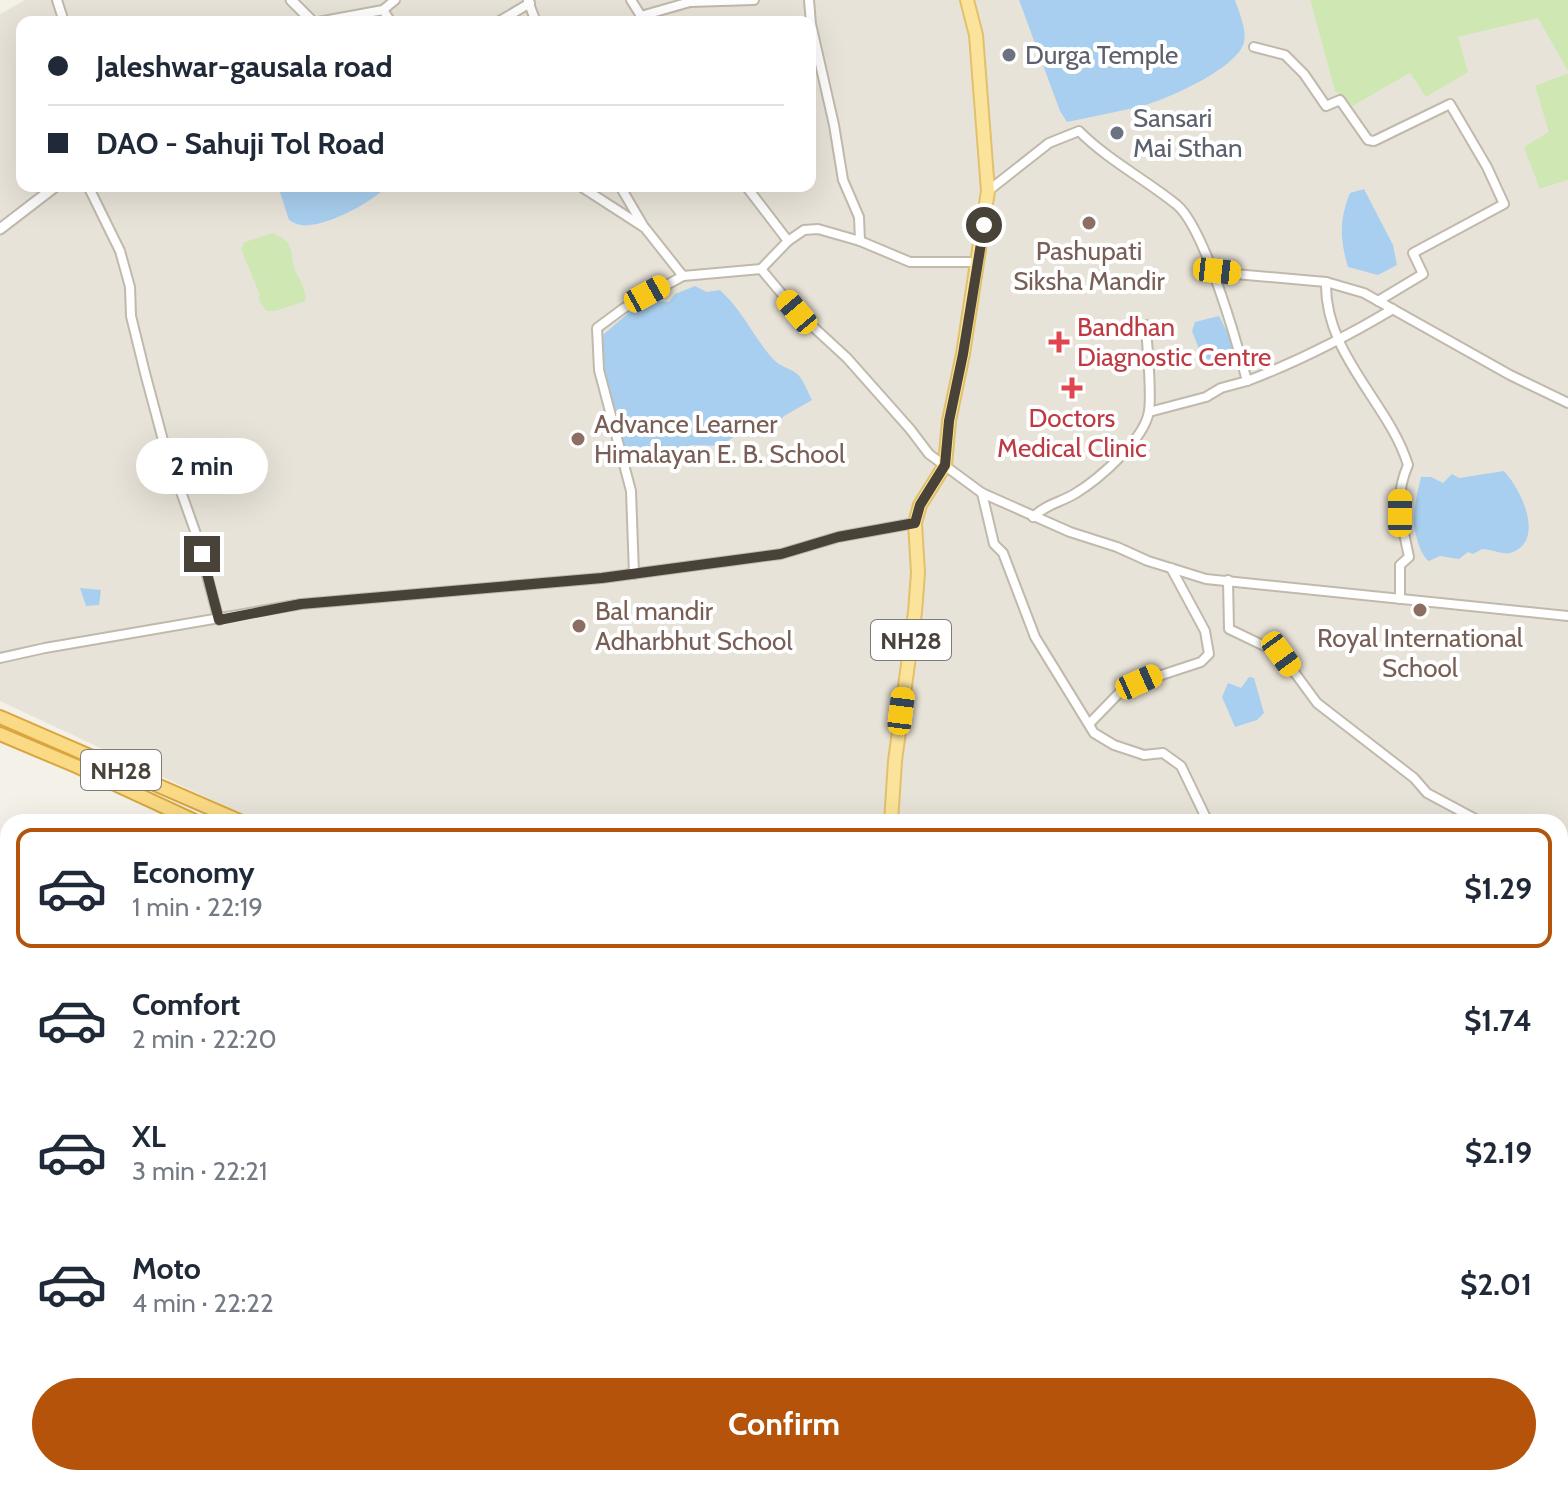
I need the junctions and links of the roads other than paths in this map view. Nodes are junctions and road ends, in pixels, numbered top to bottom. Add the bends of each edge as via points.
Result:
1 (291, 0) edge
2 (395, 0) edge
3 (754, 0) edge
4 (967, 0) edge
5 (529, 2) edge
6 (383, 10) junction
7 (308, 16) edge
8 (349, 16) edge
9 (387, 16) edge
10 (507, 16) edge
11 (652, 16) edge
12 (816, 46) edge
13 (1254, 47) dead end
14 (988, 191) junction
15 (48, 192) edge
16 (91, 192) edge
17 (589, 192) edge
18 (624, 192) edge
19 (751, 192) edge
20 (645, 228) junction
21 (0, 229) edge
22 (788, 241) junction
23 (860, 241) junction
24 (978, 262) junction
25 (761, 269) junction
26 (1212, 272) junction
27 (683, 276) junction
28 (1326, 282) junction
29 (1378, 301) junction
30 (1393, 309) junction
31 (1146, 325) dead end
32 (1339, 339) junction
33 (1247, 381) junction
34 (1568, 403) edge
35 (1149, 412) junction
36 (945, 465) junction
37 (982, 493) junction
38 (1033, 517) junction
39 (915, 523) junction
40 (1171, 568) junction
41 (634, 574) junction
42 (1228, 580) junction
43 (1400, 599) junction
44 (1568, 616) edge
45 (219, 620) junction
46 (0, 658) edge
47 (0, 717) edge
48 (1089, 724) junction
49 (0, 734) edge
50 (179, 814) edge
51 (224, 814) edge
52 (892, 814) edge
53 (1204, 814) edge
54 (1466, 814) edge

1 - 7 street
2 - 6 street
3 - 11 street via 690,2
4 - 14 main road via 976,35
5 - 10 street
6 - 8 street
6 - 9 street
12 - 23 street via 843,180 859,217
13 - 29 street via 1285,55 1326,106 1340,100 1368,140 1450,104 1487,167 1504,204 1413,253 1423,274
14 - 24 main road
14 - 26 street via 1049,143 1079,131 1179,207
15 - 21 street
16 - 45 street via 120,251 164,444
17 - 20 street
18 - 20 street
19 - 22 street
20 - 27 street
22 - 23 street via 804,230 818,229
22 - 25 street
23 - 24 street via 910,262
24 - 36 main road
25 - 27 street
25 - 36 street via 929,454
26 - 28 street
26 - 33 street
27 - 41 street via 597,328 599,370 631,491
28 - 29 street
28 - 32 street via 1325,304
29 - 30 street
30 - 32 street
30 - 34 street
31 - 35 street
32 - 33 street
32 - 43 street via 1408,465 1400,484 1409,557 1400,565
33 - 35 street
35 - 38 street via 1142,430 1109,467
36 - 37 street
36 - 39 main road, NH28
37 - 38 street
37 - 48 street via 994,544 1003,553 1035,637
38 - 40 street
39 - 41 street via 781,554
39 - 52 main road, NH28 via 915,612
40 - 42 street
40 - 48 street via 1205,631 1209,654 1201,662 1125,687
41 - 45 street via 301,604
42 - 43 street
42 - 54 street via 1229,629 1281,654 1317,703 1427,793
43 - 44 street
45 - 46 street
47 - 51 highway, NH28
48 - 53 street via 1114,745 1144,755 1163,753 1181,766
49 - 50 highway, NH28

